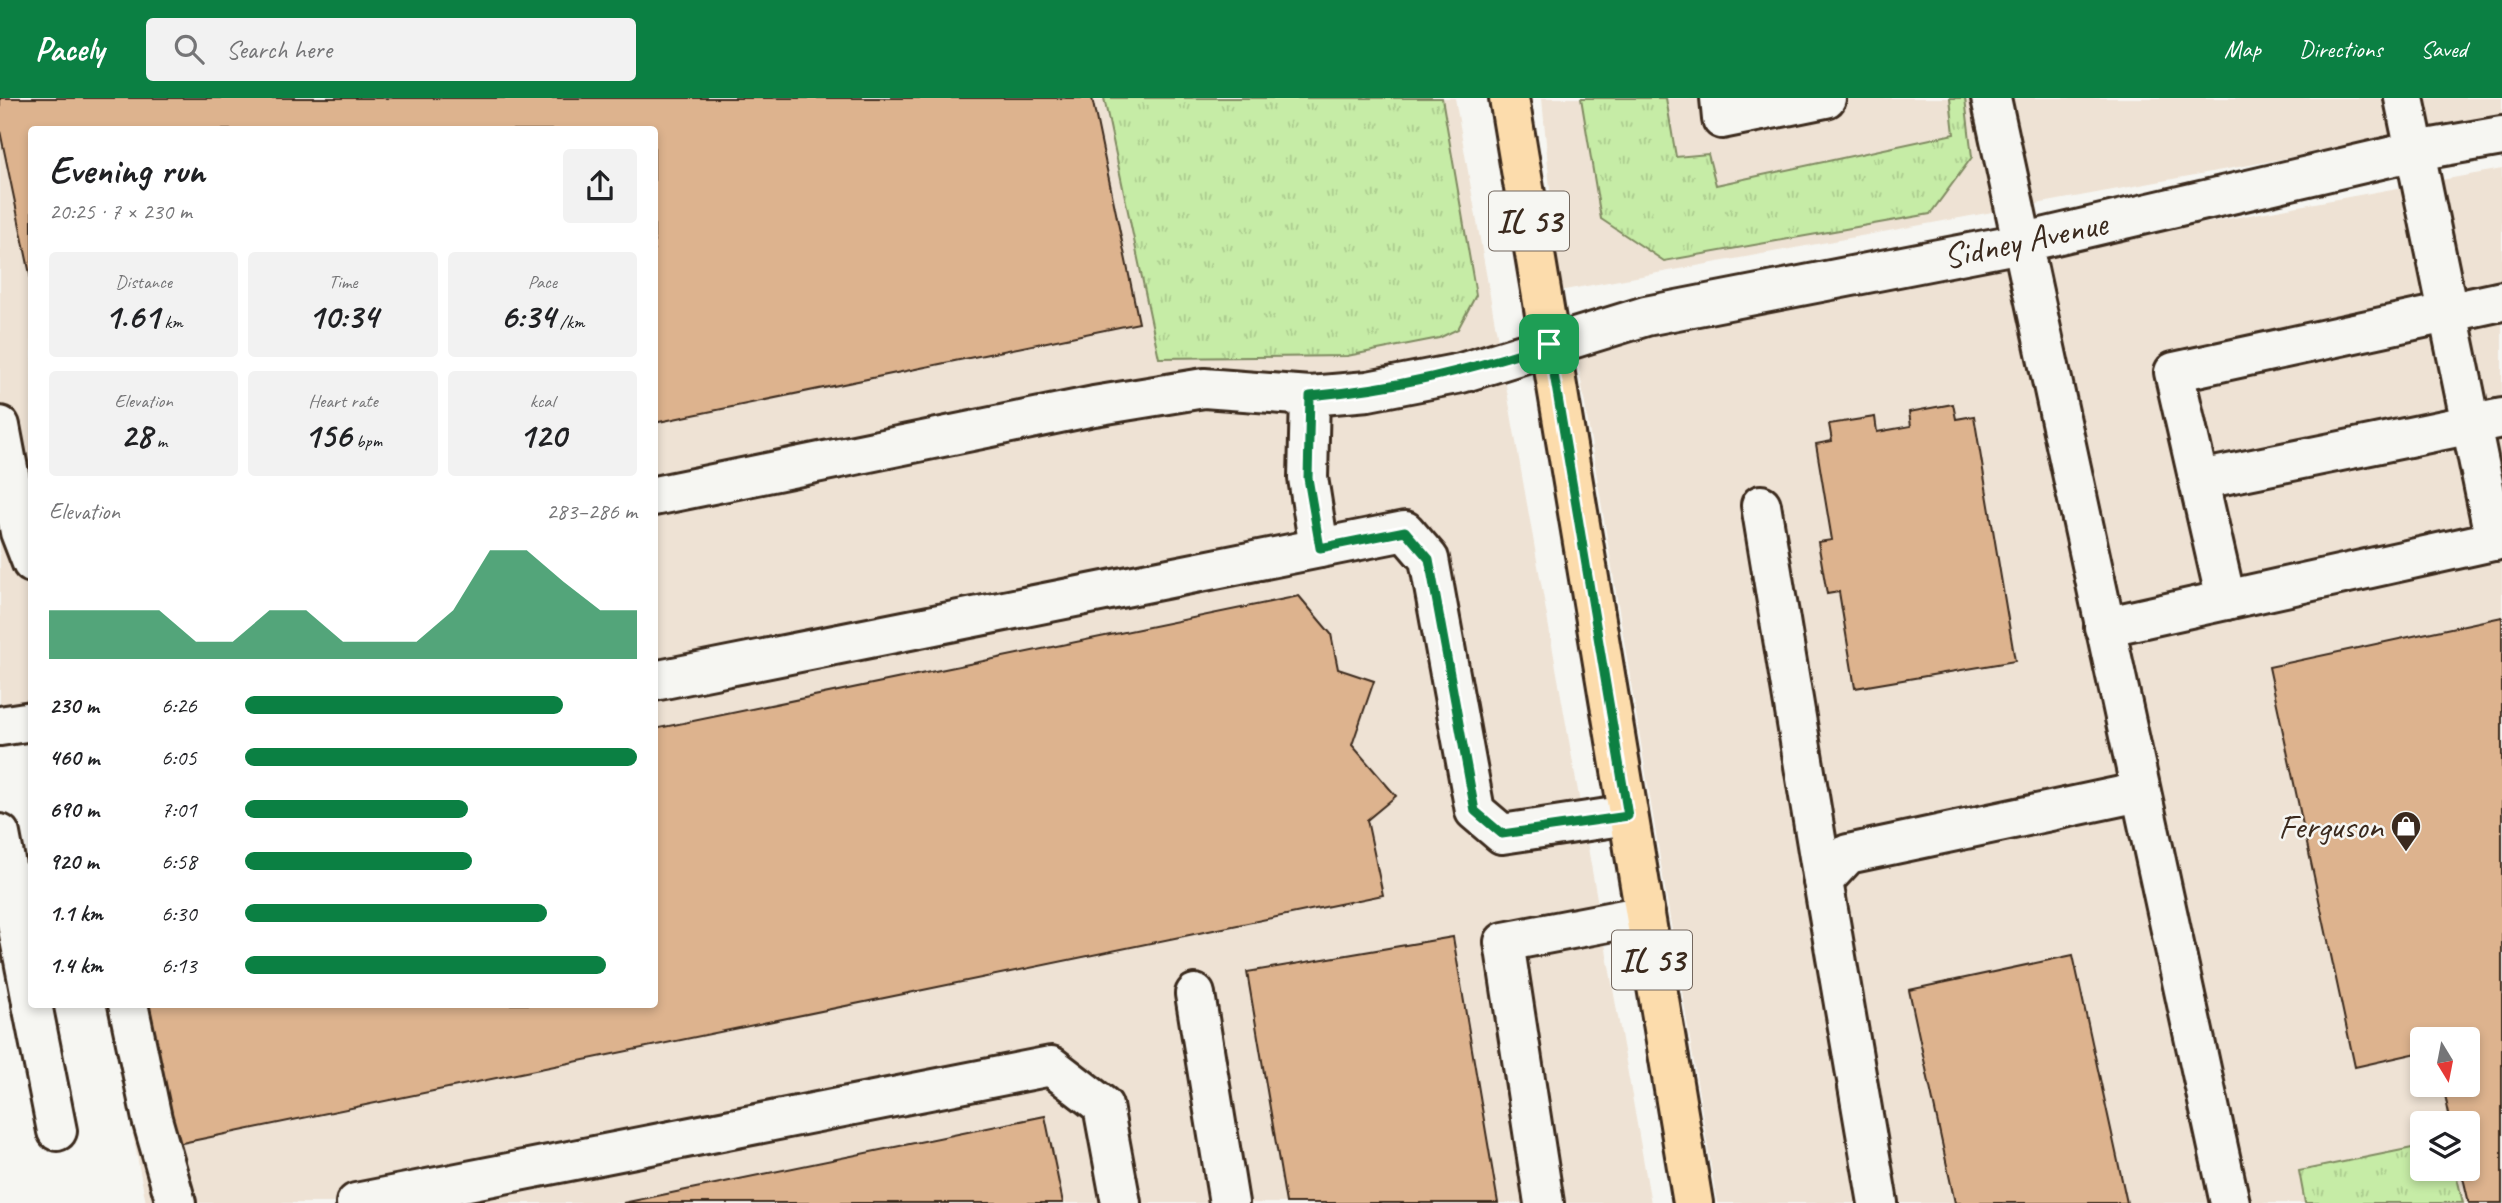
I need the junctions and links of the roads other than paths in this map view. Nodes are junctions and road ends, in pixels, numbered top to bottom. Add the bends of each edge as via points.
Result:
1 (1509, 98) edge
2 (1720, 98) edge
3 (1826, 98) edge
4 (1991, 98) edge
5 (2404, 98) edge
6 (2502, 136) edge
7 (2415, 151) junction
8 (2021, 243) junction
9 (2502, 301) edge
10 (2446, 313) junction
11 (1549, 344) junction
12 (1310, 396) junction
13 (2486, 422) edge
14 (0, 426) edge
15 (2199, 480) junction
16 (658, 495) edge
17 (1761, 505) dead end
18 (2499, 540) edge
19 (1320, 548) junction
20 (28, 553) edge
21 (2226, 600) junction
22 (2104, 627) junction
23 (658, 680) edge
24 (28, 721) edge
25 (0, 726) edge
26 (2140, 792) junction
27 (1628, 816) junction
28 (0, 834) edge
29 (1823, 881) junction
30 (1645, 915) junction
31 (28, 982) edge
32 (1195, 993) dead end
33 (33, 1008) edge
34 (129, 1008) edge
35 (57, 1131) dead end
36 (176, 1203) edge
37 (356, 1203) edge
38 (1121, 1203) edge
39 (1228, 1203) edge
40 (1544, 1203) edge
41 (1693, 1203) edge
42 (1878, 1203) edge
43 (2230, 1203) edge

1 - 11 main road, IL 53
2 - 3 street via 1722,119
4 - 8 street
5 - 7 street
6 - 7 street, Sidney Avenue
7 - 8 street, Sidney Avenue
7 - 10 street
8 - 11 street, Sidney Avenue via 1646,316
8 - 22 street
9 - 10 street
10 - 13 street
10 - 15 street via 2174,372
11 - 12 street, Sidney Avenue via 1461,373 1368,391
11 - 27 main road, IL 53
12 - 16 street, Sidney Avenue via 1204,388 1094,406
12 - 19 street via 1308,478
13 - 15 street
13 - 18 street
14 - 20 street
15 - 21 street
17 - 29 street
18 - 21 street
19 - 23 street
19 - 27 street via 1405,531 1429,559 1475,811 1502,834
21 - 22 street
22 - 26 street
24 - 25 street
26 - 29 street via 1848,854
26 - 43 street
27 - 30 main road, IL 53
28 - 31 street
29 - 42 street
30 - 40 street via 1504,942
30 - 41 main road, IL 53
32 - 39 street
33 - 35 street
34 - 36 street via 152,1119
37 - 38 street via 1051,1066 1103,1106

